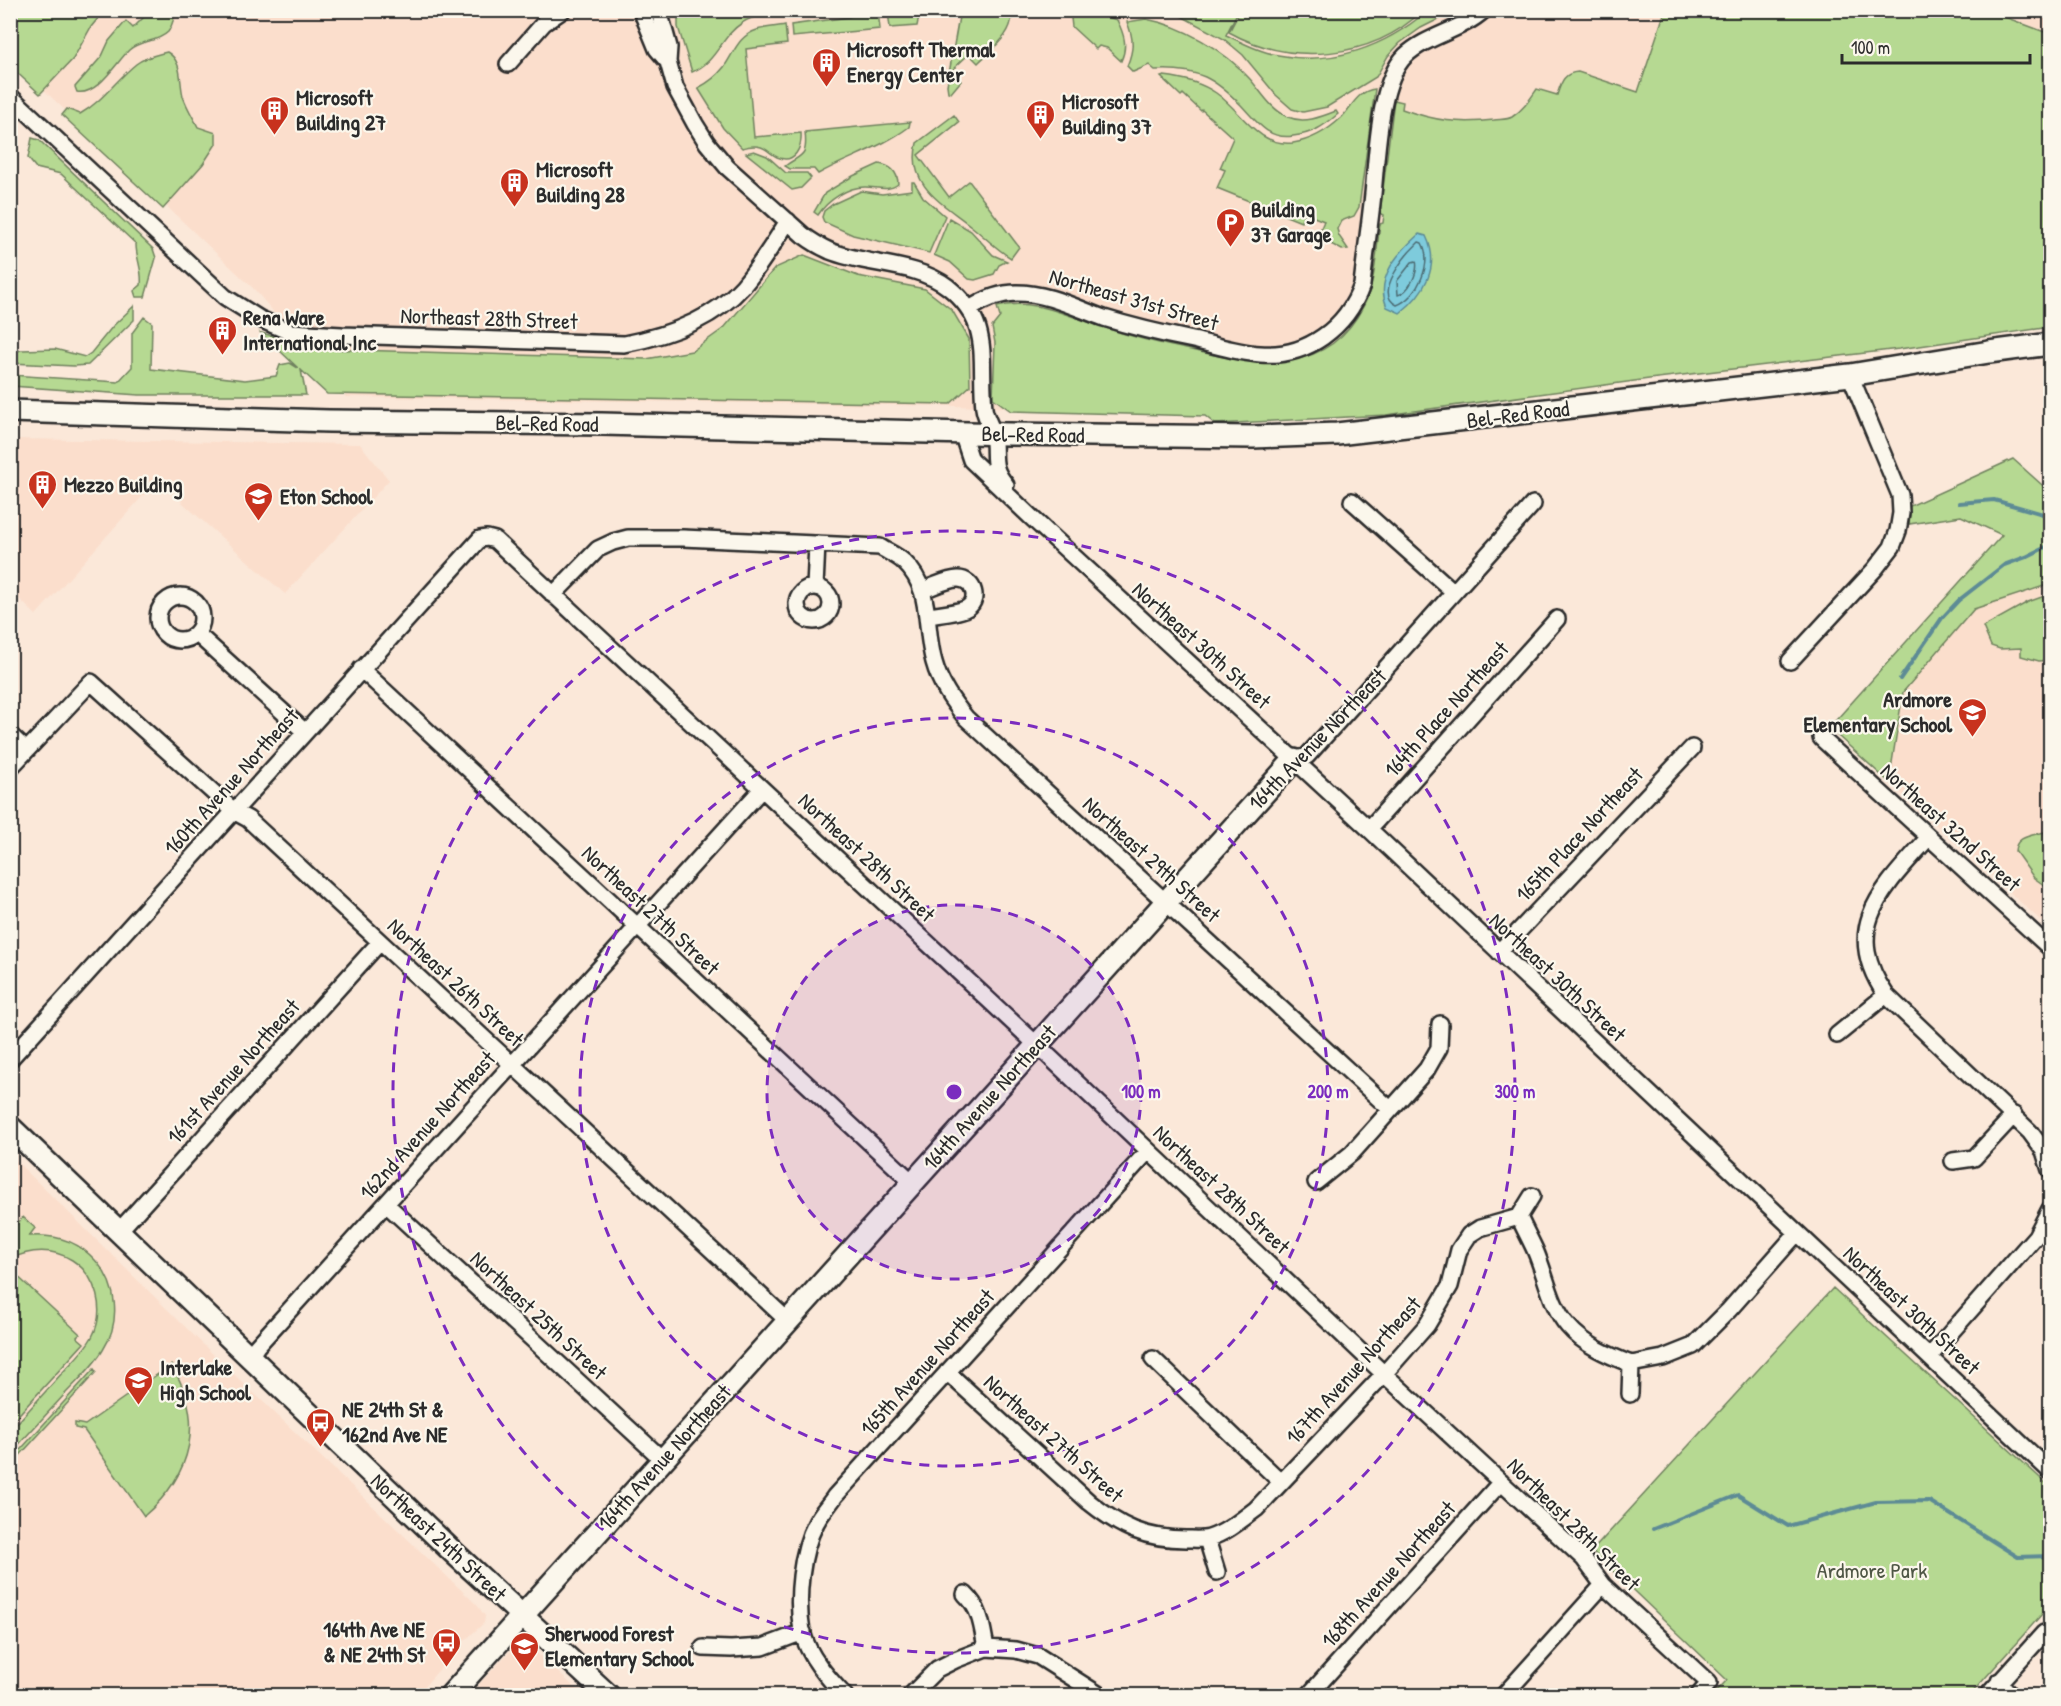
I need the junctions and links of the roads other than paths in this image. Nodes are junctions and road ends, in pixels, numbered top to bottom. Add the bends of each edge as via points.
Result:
1 (563, 10) edge
2 (641, 10) edge
3 (661, 10) edge
4 (1484, 10) edge
5 (546, 17) edge
6 (668, 62) junction
7 (508, 64) dead end
8 (10, 96) edge
9 (788, 221) junction
10 (970, 309) junction
11 (2050, 344) edge
12 (1850, 375) junction
13 (10, 411) edge
14 (962, 433) junction
15 (993, 433) junction
16 (1352, 501) dead end
17 (1533, 504) dead end
18 (1032, 518) junction
19 (487, 538) joint
20 (817, 544) junction
21 (815, 587) dead end
22 (922, 590) junction
23 (1454, 591) junction
24 (553, 596) junction
25 (928, 616) junction
26 (1557, 619) dead end
27 (196, 633) dead end
28 (1790, 661) dead end
29 (361, 669) junction
30 (305, 732) junction
31 (10, 735) edge
32 (1821, 738) dead end
33 (1692, 748) dead end
34 (27, 750) junction
35 (1294, 760) junction
36 (10, 768) edge
37 (761, 790) junction
38 (235, 812) junction
39 (1369, 829) junction
40 (1929, 837) junction
41 (1165, 901) junction
42 (636, 927) junction
43 (380, 942) junction
44 (2050, 948) edge
45 (1499, 952) junction
46 (1886, 995) junction
47 (1440, 1024) dead end
48 (1837, 1035) dead end
49 (1037, 1045) junction
50 (10, 1059) edge
51 (511, 1064) junction
52 (1390, 1109) junction
53 (2014, 1115) junction
54 (10, 1127) edge
55 (1148, 1151) junction
56 (1953, 1161) dead end
57 (2050, 1170) edge
58 (912, 1182) junction
59 (1316, 1182) dead end
60 (1532, 1196) dead end
61 (386, 1204) junction
62 (2050, 1209) edge
63 (1519, 1217) junction
64 (119, 1231) junction
65 (1797, 1233) junction
66 (787, 1320) junction
67 (1929, 1357) junction
68 (249, 1358) junction
69 (1153, 1359) dead end
70 (1630, 1364) junction
71 (947, 1372) junction
72 (1384, 1374) junction
73 (1630, 1394) dead end
74 (662, 1459) junction
75 (2050, 1471) edge
76 (1281, 1482) junction
77 (1501, 1482) junction
78 (1208, 1539) junction
79 (1217, 1572) dead end
80 (1603, 1585) junction
81 (965, 1594) dead end
82 (521, 1614) junction
83 (802, 1632) junction
84 (2044, 1632) dead end
85 (703, 1648) dead end
86 (986, 1648) junction
87 (1999, 1681) junction
88 (450, 1695) edge
89 (609, 1695) edge
90 (845, 1695) edge
91 (910, 1695) edge
92 (1101, 1695) edge
93 (1308, 1695) edge
94 (1503, 1695) edge
95 (1698, 1695) edge
96 (1987, 1695) edge
97 (2011, 1695) edge

1 - 5 street
2 - 6 street via 657,49
3 - 6 street
4 - 10 street, Northeast 31st Street via 1461,26 1418,46 1403,58 1390,82 1380,125 1362,285 1341,323 1322,339 1291,351 1260,354 1128,326 1031,294 984,299
5 - 7 street
6 - 9 street via 675,87 707,143
8 - 9 street, Northeast 28th Street via 225,297 290,332 624,344 654,339 724,303 742,286
9 - 10 street via 831,251 937,280
10 - 15 street, Northeast 30th Street via 978,325 984,411
11 - 12 main road, Bel-Red Road
12 - 15 main road, Bel-Red Road via 1337,434 1253,437
12 - 28 street via 1900,495 1898,531 1892,547 1875,569
13 - 14 main road, Bel-Red Road
14 - 15 main road, Bel-Red Road
14 - 18 street, Northeast 30th Street via 971,460
15 - 18 street, Northeast 30th Street via 996,474
16 - 23 street
17 - 23 street, 164th Avenue Northeast
18 - 35 street, Northeast 30th Street
19 - 24 street, Northeast 28th Street via 495,540
19 - 29 street, 160th Avenue Northeast via 480,539
20 - 21 street
20 - 22 street, Northeast 29th Street via 880,547 903,561
20 - 24 street via 628,538 598,549
22 - 25 street, Northeast 29th Street
22 - 25 street via 960,579 969,583 974,592 965,609
23 - 35 street, 164th Avenue Northeast via 1306,756
24 - 37 street, Northeast 28th Street
25 - 41 street, Northeast 29th Street via 933,661 940,681 966,718
26 - 39 street, 164th Place Northeast
27 - 30 street
29 - 30 street, 160th Avenue Northeast
29 - 42 street, Northeast 27th Street
30 - 38 street, 160th Avenue Northeast
31 - 34 street
32 - 40 street, Northeast 32nd Street
33 - 45 street, 165th Place Northeast
34 - 36 street
34 - 38 street, Northeast 26th Street via 92,682
35 - 39 street, Northeast 30th Street
35 - 41 main road, 164th Avenue Northeast
37 - 42 street, 162nd Avenue Northeast
37 - 49 street, Northeast 28th Street
38 - 43 street, Northeast 26th Street via 248,819
38 - 50 street, 160th Avenue Northeast
39 - 45 street, Northeast 30th Street
40 - 44 street, Northeast 32nd Street
40 - 46 street via 1877,899 1867,925 1866,952 1873,977
41 - 49 main road, 164th Avenue Northeast
41 - 52 street, Northeast 29th Street
42 - 51 street, 162nd Avenue Northeast
42 - 58 street, Northeast 27th Street
43 - 51 street, Northeast 26th Street
43 - 64 street, 161st Avenue Northeast
45 - 65 street, Northeast 30th Street
46 - 48 street
46 - 53 street
47 - 52 street via 1439,1048 1427,1069
49 - 55 street, Northeast 28th Street
49 - 58 main road, 164th Avenue Northeast
51 - 61 street, 162nd Avenue Northeast
51 - 66 street, Northeast 26th Street
52 - 59 street via 1352,1153
53 - 56 street via 1974,1158
53 - 57 street via 2044,1151
54 - 64 main road, Northeast 24th Street
55 - 71 street, 165th Avenue Northeast
55 - 72 street, Northeast 28th Street
58 - 66 main road, 164th Avenue Northeast
60 - 63 street
61 - 68 street, 162nd Avenue Northeast
61 - 74 street, Northeast 25th Street
62 - 67 street via 2036,1236
63 - 70 street via 1567,1326 1585,1342
63 - 72 street, 167th Avenue Northeast via 1480,1228 1469,1236 1459,1250 1442,1303
64 - 68 main road, Northeast 24th Street
65 - 67 street, Northeast 30th Street
65 - 70 street via 1693,1346 1663,1358
66 - 74 main road, 164th Avenue Northeast
67 - 75 street, Northeast 30th Street
68 - 82 main road, Northeast 24th Street
69 - 76 street
70 - 73 street
71 - 78 street, Northeast 27th Street via 1111,1520 1137,1533 1164,1539
71 - 83 street, 165th Avenue Northeast via 817,1521 801,1573
72 - 76 street, 167th Avenue Northeast
72 - 77 street, Northeast 28th Street
74 - 82 main road, 164th Avenue Northeast
76 - 78 street, 167th Avenue Northeast via 1256,1509
77 - 80 street, Northeast 28th Street via 1584,1559
77 - 93 street, 168th Avenue Northeast
78 - 79 street
80 - 94 street
80 - 95 street, Northeast 28th Street via 1709,1683
81 - 86 street via 981,1616
82 - 88 main road, 164th Avenue Northeast
82 - 89 main road, Northeast 24th Street
83 - 85 street via 763,1647
83 - 90 street via 817,1663
84 - 87 street
86 - 91 street via 938,1669
86 - 92 street via 1038,1656
87 - 96 street
87 - 97 street

